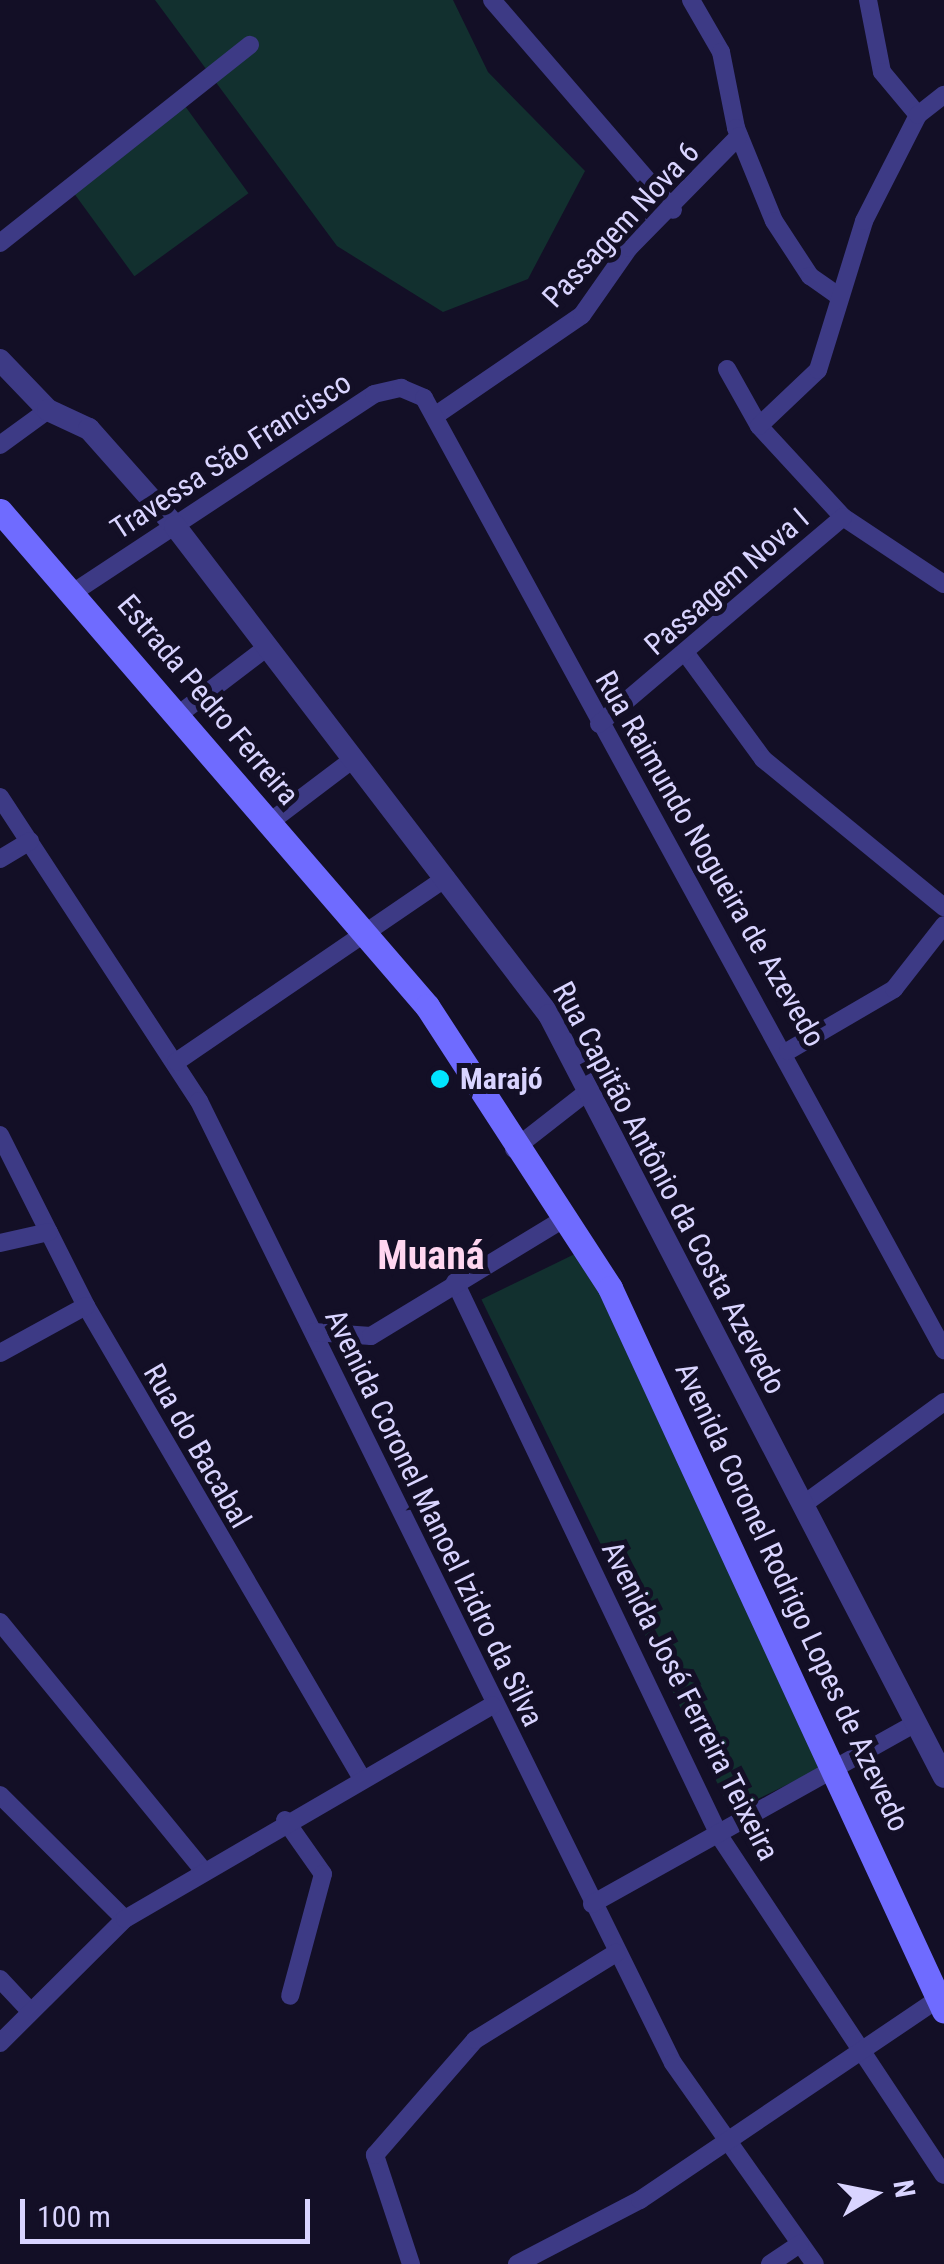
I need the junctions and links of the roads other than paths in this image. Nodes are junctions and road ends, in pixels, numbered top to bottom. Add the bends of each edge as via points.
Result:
1 (492, 0) edge
2 (690, 0) edge
3 (868, 0) edge
4 (250, 45) dead end
5 (944, 95) edge
6 (918, 114) junction
7 (739, 136) junction
8 (673, 210) junction
9 (0, 243) edge
10 (839, 296) junction
11 (0, 360) edge
12 (727, 369) dead end
13 (424, 398) joint
14 (48, 410) junction
15 (440, 413) junction
16 (759, 426) junction
17 (2, 439) edge
18 (0, 511) edge
19 (843, 518) junction
20 (175, 526) junction
21 (944, 584) edge
22 (74, 592) junction
23 (266, 648) junction
24 (687, 656) junction
25 (178, 715) junction
26 (599, 724) junction
27 (352, 760) junction
28 (0, 797) edge
29 (270, 822) junction
30 (30, 841) junction
31 (0, 859) edge
32 (446, 878) junction
33 (944, 907) edge
34 (944, 925) edge
35 (360, 938) junction
36 (788, 1051) junction
37 (176, 1062) junction
38 (586, 1092) junction
39 (0, 1135) edge
40 (514, 1150) junction
41 (566, 1218) junction
42 (49, 1232) junction
43 (0, 1243) edge
44 (455, 1282) junction
45 (86, 1306) junction
46 (314, 1332) junction
47 (944, 1350) edge
48 (0, 1352) edge
49 (944, 1402) edge
50 (804, 1504) junction
51 (0, 1622) edge
52 (492, 1705) junction
53 (916, 1723) junction
54 (837, 1772) junction
55 (944, 1776) edge
56 (362, 1777) junction
57 (0, 1795) edge
58 (285, 1820) junction
59 (720, 1837) junction
60 (201, 1868) junction
61 (592, 1904) junction
62 (124, 1919) junction
63 (616, 1954) junction
64 (0, 1978) edge
65 (290, 1996) dead end
66 (943, 2000) edge
67 (30, 2011) junction
68 (0, 2043) edge
69 (862, 2055) junction
70 (725, 2144) junction
71 (944, 2175) edge
72 (800, 2244) junction
73 (411, 2264) edge
74 (517, 2264) edge
75 (770, 2264) edge
76 (816, 2264) edge

1 - 8 street
2 - 7 street via 721,52
3 - 6 street via 882,72
4 - 9 street
5 - 6 street
6 - 10 street via 864,220
7 - 8 street, Passagem Nova 6
7 - 10 street via 774,222 810,276
8 - 15 street, Passagem Nova 6 via 629,248 582,315
10 - 16 street via 818,370
11 - 14 street, Rua Capitão Antônio da Costa Azevedo
12 - 16 street
13 - 15 street, Rua Raimundo Nogueira de Azevedo
13 - 20 street, Travessa São Francisco via 401,388 374,394
14 - 17 street
14 - 20 street, Rua Capitão Antônio da Costa Azevedo via 89,429
15 - 26 street, Rua Raimundo Nogueira de Azevedo
16 - 19 street
18 - 22 main road, Estrada Pedro Ferreira
19 - 21 street
19 - 24 street, Passagem Nova I
20 - 22 street, Travessa São Francisco
20 - 23 street, Rua Capitão Antônio da Costa Azevedo
22 - 25 main road, Estrada Pedro Ferreira
23 - 25 street
23 - 27 street, Rua Capitão Antônio da Costa Azevedo
24 - 26 street, Passagem Nova I
24 - 33 street via 763,760
25 - 29 main road, Estrada Pedro Ferreira
26 - 36 street, Rua Raimundo Nogueira de Azevedo
27 - 29 street
27 - 32 street, Rua Capitão Antônio da Costa Azevedo
28 - 30 street, Avenida Coronel Manoel Izidro da Silva
29 - 35 main road, Estrada Pedro Ferreira
30 - 31 street
30 - 37 street, Avenida Coronel Manoel Izidro da Silva
32 - 35 street
32 - 38 street, Rua Capitão Antônio da Costa Azevedo via 549,1015
34 - 36 street via 894,989
35 - 37 street
35 - 40 main road, Estrada Pedro Ferreira via 428,1006
36 - 47 street, Rua Raimundo Nogueira de Azevedo
37 - 46 street, Avenida Coronel Manoel Izidro da Silva
38 - 40 street
38 - 50 street, Rua Capitão Antônio da Costa Azevedo
39 - 42 street, Rua do Bacabal
40 - 41 main road, Avenida Coronel Rodrigo Lopes de Azevedo
41 - 44 street
41 - 54 main road, Avenida Coronel Rodrigo Lopes de Azevedo via 706,1484
42 - 43 street
42 - 45 street, Rua do Bacabal
44 - 46 street via 371,1336
44 - 59 street, Avenida José Ferreira Teixeira
45 - 48 street
45 - 56 street, Rua do Bacabal
46 - 52 street, Avenida Coronel Manoel Izidro da Silva
49 - 50 street
50 - 53 street, Rua Capitão Antônio da Costa Azevedo
51 - 60 street
52 - 56 street
52 - 61 street, Avenida Coronel Manoel Izidro da Silva
53 - 54 street
53 - 55 street, Rua Capitão Antônio da Costa Azevedo
54 - 59 street
54 - 66 main road, Avenida Coronel Rodrigo Lopes de Azevedo
56 - 58 street
57 - 62 street
58 - 60 street
58 - 65 street via 323,1874
59 - 61 street
59 - 69 street, Avenida José Ferreira Teixeira
60 - 62 street
61 - 63 street, Avenida Coronel Manoel Izidro da Silva
62 - 67 street
63 - 70 street, Avenida Coronel Manoel Izidro da Silva
63 - 73 street via 475,2040 375,2155
64 - 67 street
66 - 69 street
67 - 68 street
69 - 70 street
69 - 71 street, Avenida José Ferreira Teixeira
70 - 72 street, Avenida Coronel Manoel Izidro da Silva
70 - 74 street
72 - 75 street
72 - 76 street, Avenida Coronel Manoel Izidro da Silva

